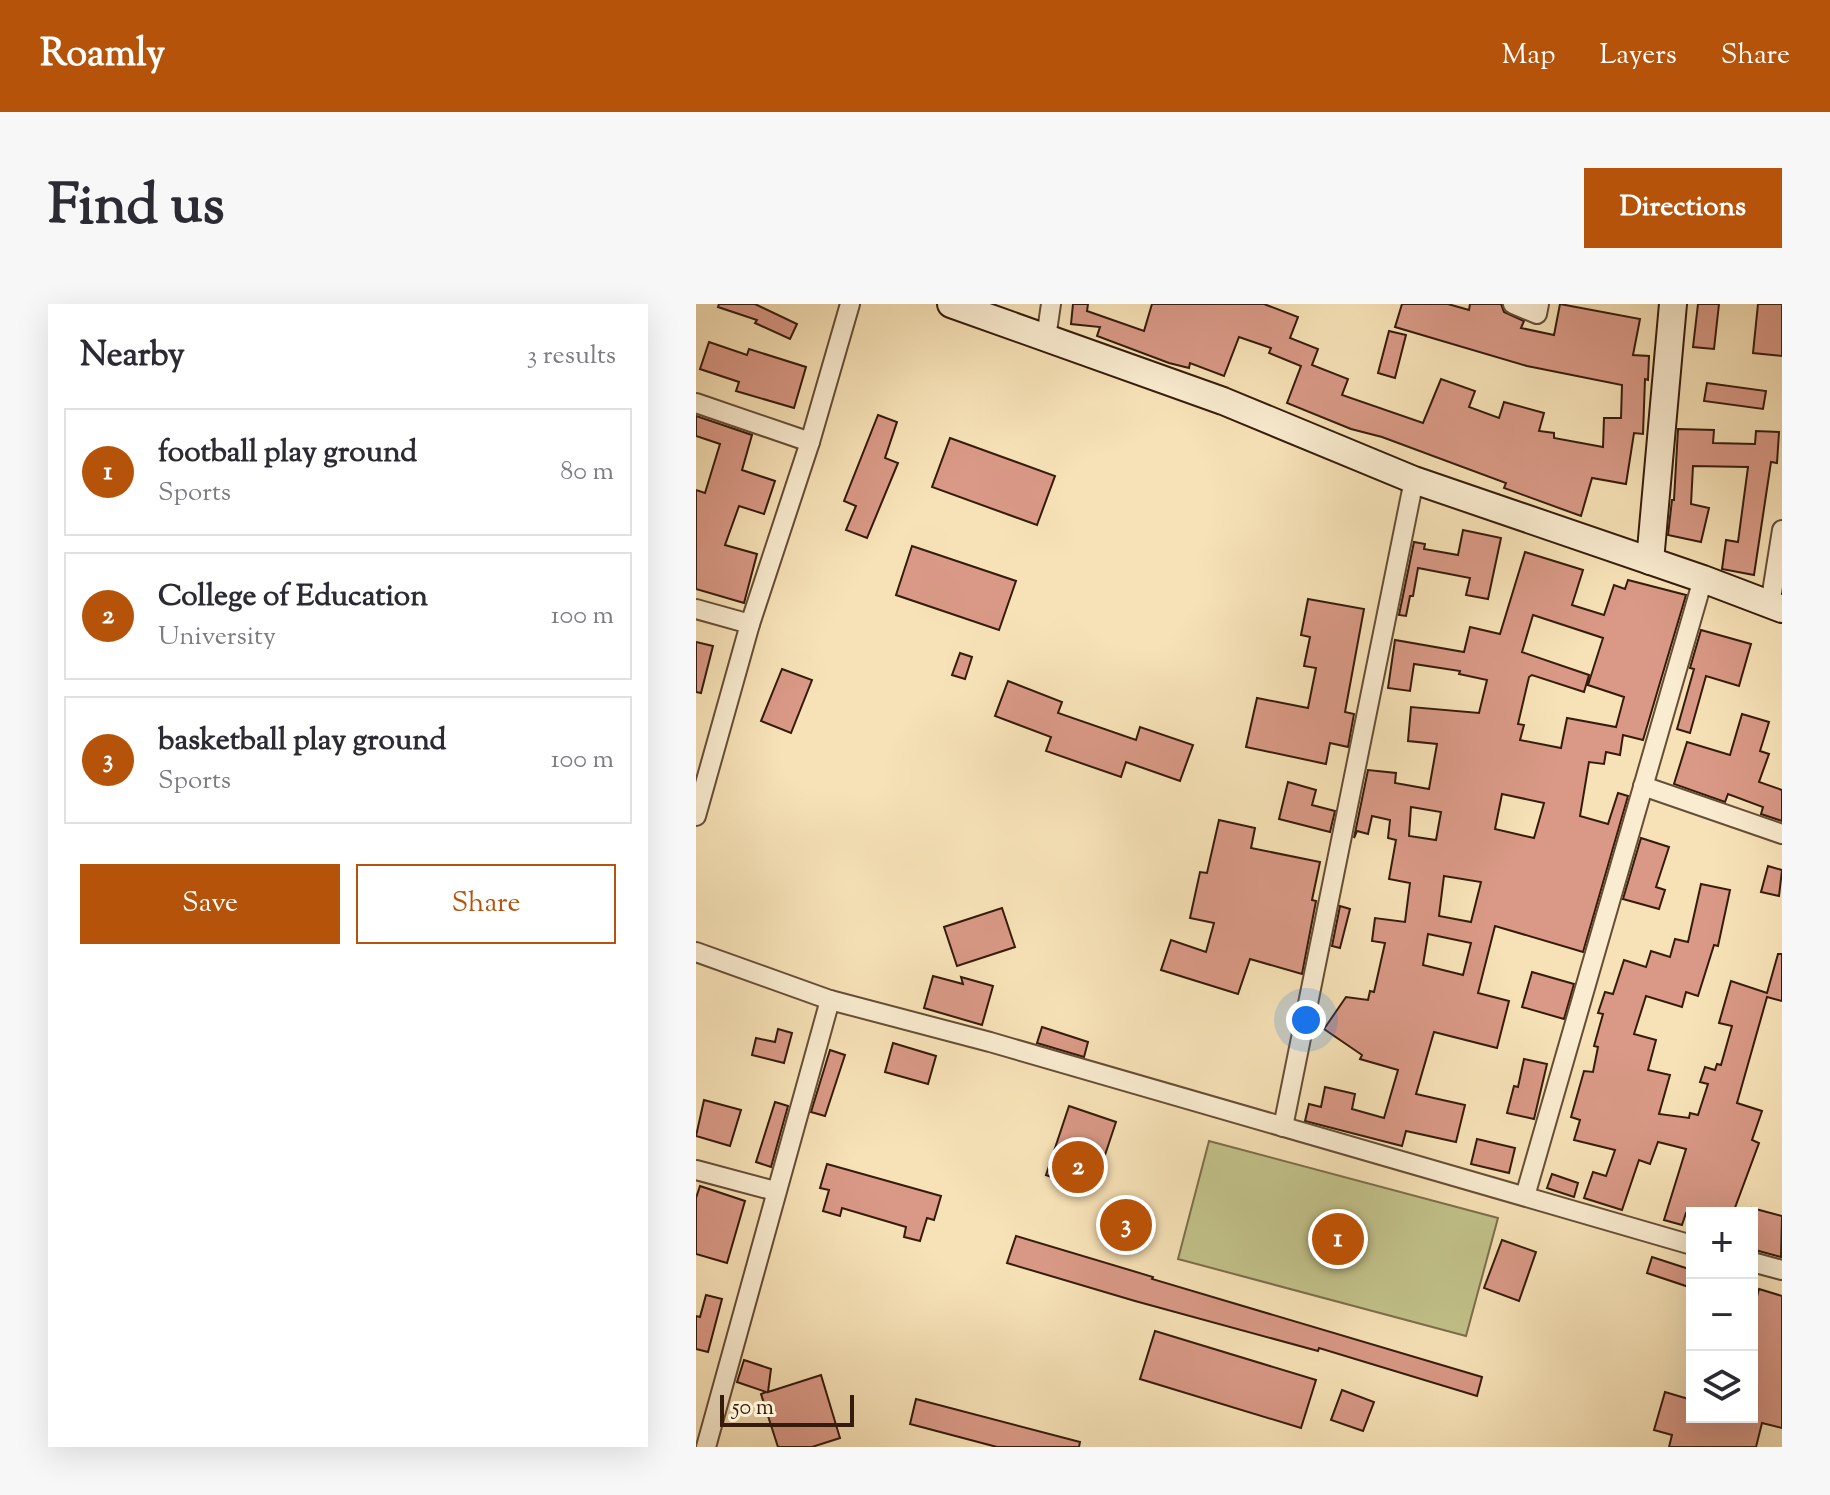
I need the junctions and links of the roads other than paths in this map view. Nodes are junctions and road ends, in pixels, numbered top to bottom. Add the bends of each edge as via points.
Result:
1 (850, 304) edge
2 (951, 304) edge
3 (1051, 304) edge
4 (1513, 304) edge
5 (1539, 304) edge
6 (1673, 304) edge
7 (1046, 338) junction
8 (696, 403) edge
9 (810, 442) junction
10 (1414, 480) junction
11 (1782, 530) edge
12 (1650, 561) junction
13 (1703, 579) junction
14 (1776, 607) edge
15 (696, 609) edge
16 (750, 624) junction
17 (1643, 786) junction
18 (696, 816) edge
19 (1782, 834) edge
20 (696, 952) edge
21 (830, 1000) junction
22 (1283, 1127) junction
23 (696, 1170) edge
24 (775, 1191) junction
25 (1525, 1196) junction
26 (1686, 1243) edge
27 (1758, 1264) edge
28 (1782, 1270) edge
29 (706, 1447) edge

1 - 9 street
2 - 7 main road
3 - 7 street
4 - 5 street via 1537,314
6 - 12 main road
7 - 10 main road via 1223,401
8 - 9 street
9 - 16 street
10 - 12 main road
10 - 22 street
11 - 14 street
12 - 13 main road
13 - 14 main road
13 - 17 street
15 - 16 street
16 - 18 street
17 - 19 street
17 - 25 street
20 - 21 street
21 - 22 street
21 - 24 street
22 - 25 street
23 - 24 street
24 - 29 street
25 - 26 street
27 - 28 street

